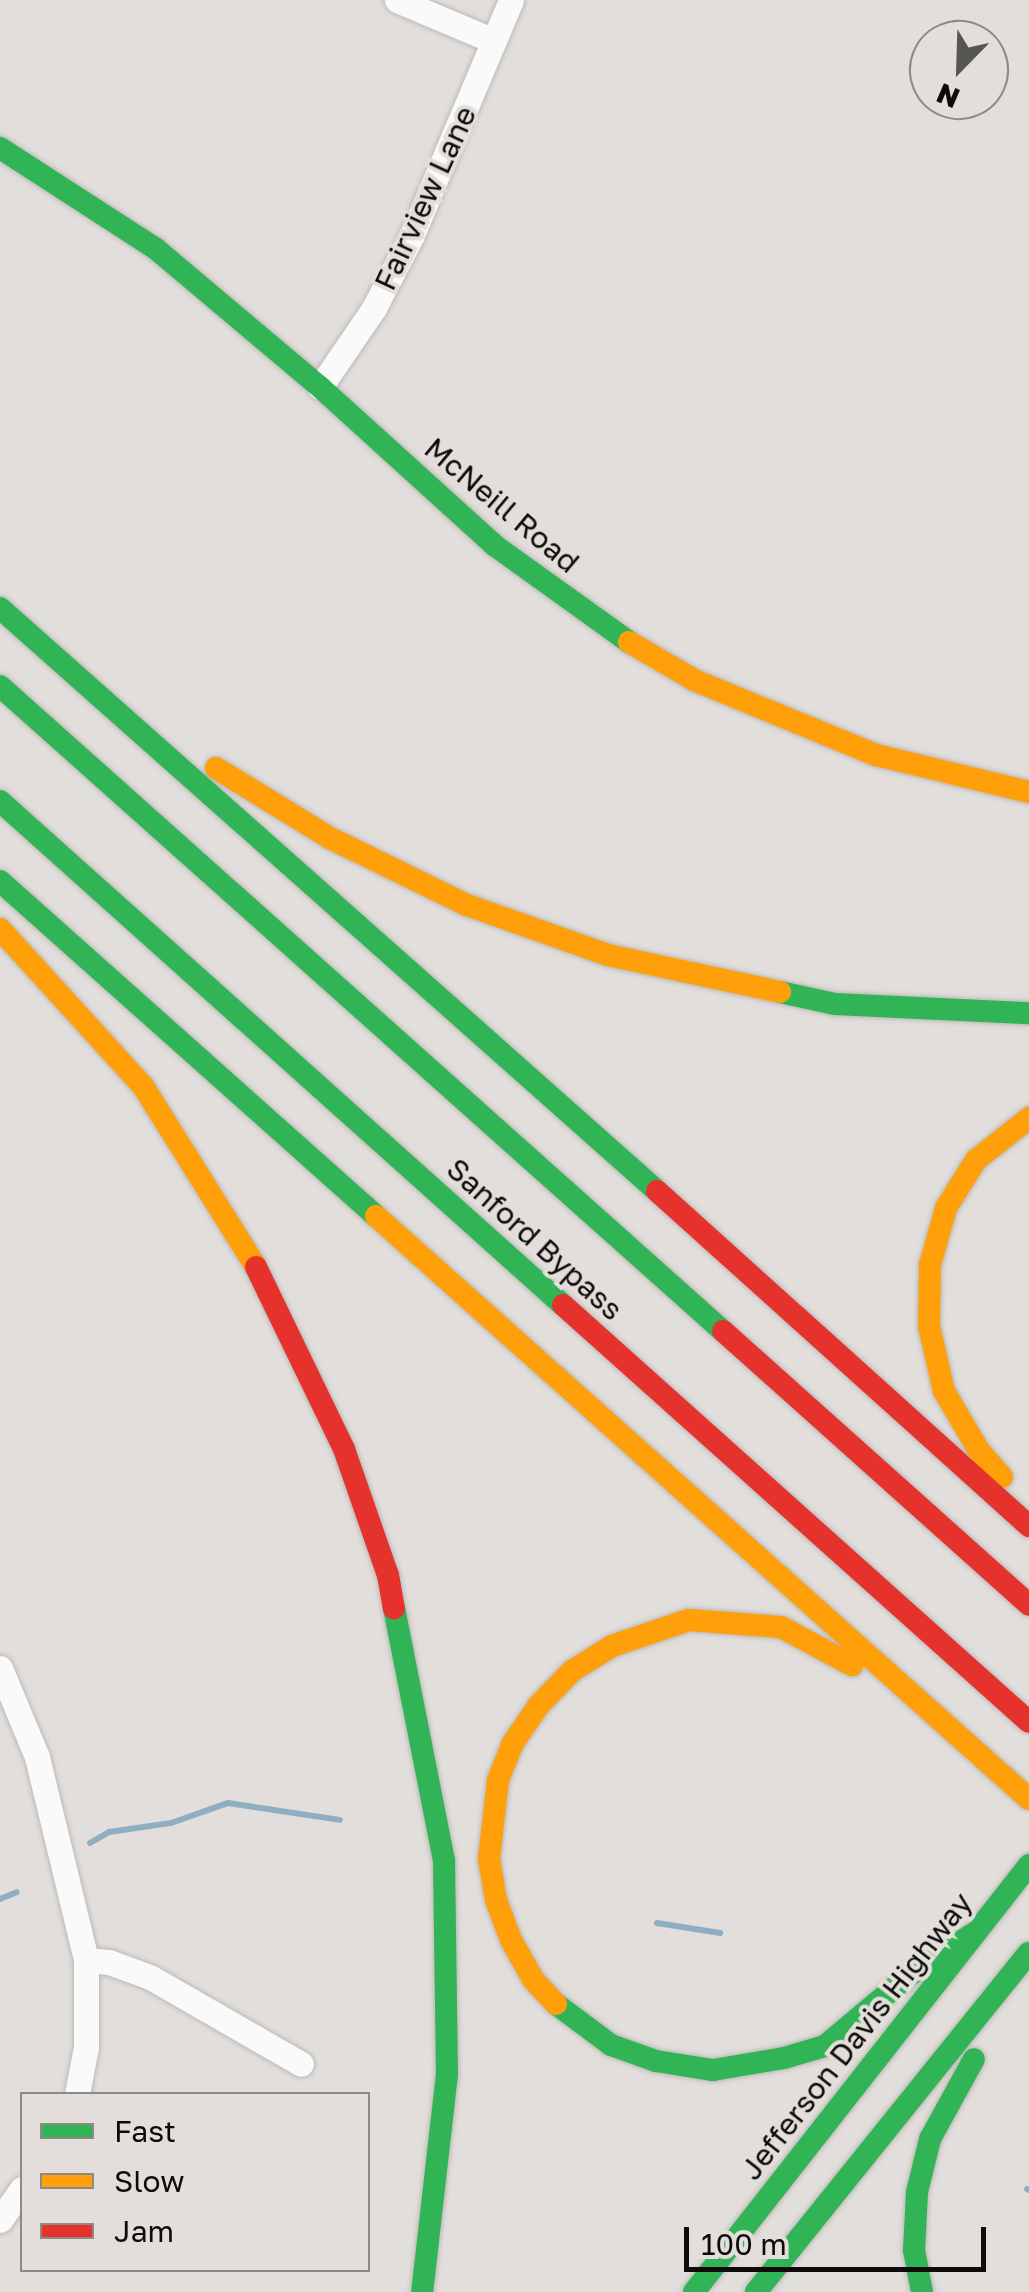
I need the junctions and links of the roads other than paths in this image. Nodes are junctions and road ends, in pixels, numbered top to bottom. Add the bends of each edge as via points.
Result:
1 (398, 0) edge
2 (511, 0) edge
3 (494, 40) junction
4 (0, 148) edge
5 (320, 387) junction
6 (0, 594) edge
7 (0, 608) edge
8 (0, 686) edge
9 (1029, 792) edge
10 (0, 801) edge
11 (0, 880) edge
12 (0, 929) edge
13 (1029, 1013) edge
14 (1029, 1118) edge
15 (1029, 1509) edge
16 (1029, 1526) edge
17 (1029, 1606) edge
18 (0, 1668) edge
19 (1029, 1722) edge
20 (995, 1769) junction
21 (1029, 1799) edge
22 (1029, 1865) edge
23 (974, 1933) junction
24 (1029, 1953) edge
25 (86, 1960) junction
26 (1011, 1976) junction
27 (300, 2064) dead end
28 (77, 2092) edge
29 (20, 2192) edge
30 (0, 2220) edge
31 (422, 2292) edge
32 (694, 2292) edge
33 (756, 2292) edge
34 (922, 2292) edge

1 - 3 street
2 - 3 street, Fairview Lane
3 - 5 street, Fairview Lane via 411,237 374,308
4 - 5 main road, McNeill Road via 156,249
5 - 9 main road, McNeill Road via 494,544 609,630 694,680 876,756
6 - 13 main road via 211,764 330,838 466,905 608,956 753,990 899,1009
7 - 16 main road
8 - 17 main road, Sanford Bypass
10 - 19 main road, Sanford Bypass
11 - 20 main road
12 - 31 main road via 142,1086 272,1290 344,1449 388,1575 444,1860 447,2074
14 - 15 main road via 976,1160 946,1208 930,1264 929,1326 944,1391 978,1449
18 - 25 street via 37,1757
20 - 21 main road
20 - 23 main road via 844,1659 797,1635 764,1625 689,1620 612,1646 539,1705 513,1744 491,1818 496,1900 533,1980 564,2014 611,2045 656,2061 713,2070 825,2046 908,1976
22 - 23 main road, Jefferson Davis Highway
23 - 32 main road, Jefferson Davis Highway
24 - 26 main road
25 - 27 street via 150,1977
25 - 28 street via 86,2047
26 - 33 main road
26 - 34 main road via 990,2032 930,2140 914,2250
29 - 30 street

